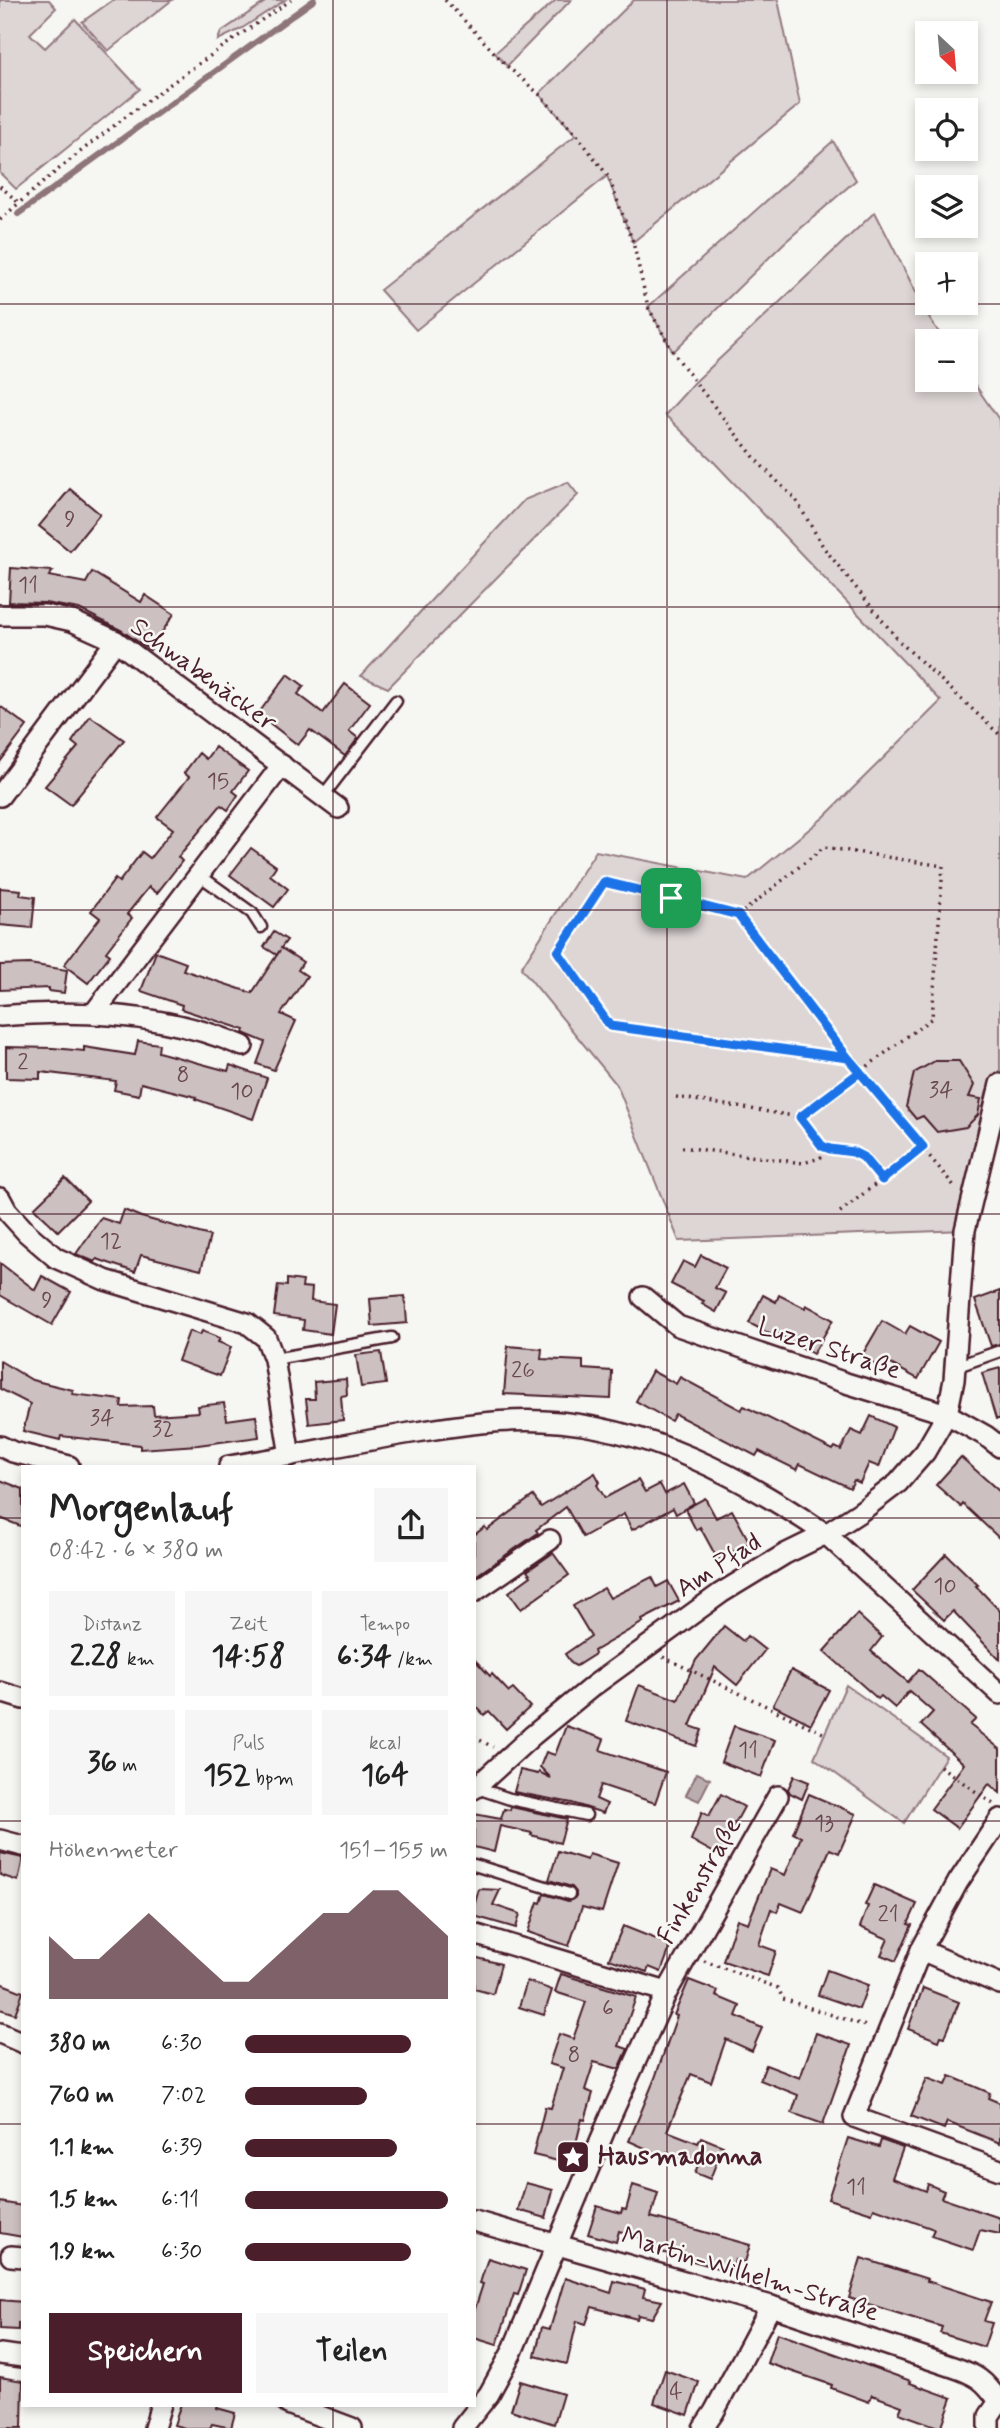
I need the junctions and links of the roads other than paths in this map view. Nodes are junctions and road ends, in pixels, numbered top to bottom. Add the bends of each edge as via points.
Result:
1 (0, 615) edge
2 (116, 641) junction
3 (396, 701) dead end
4 (282, 765) junction
5 (0, 796) edge
6 (331, 802) joint
7 (199, 875) junction
8 (261, 927) dead end
9 (94, 1013) junction
10 (0, 1016) edge
11 (243, 1046) dead end
12 (1000, 1084) edge
13 (0, 1198) edge
14 (643, 1297) dead end
15 (392, 1338) dead end
16 (1000, 1351) edge
17 (274, 1359) junction
18 (955, 1367) junction
19 (947, 1414) junction
20 (0, 1446) edge
21 (1000, 1447) edge
22 (290, 1456) junction
23 (65, 1465) edge
24 (235, 1465) edge
25 (826, 1534) junction
26 (550, 1540) dead end
27 (476, 1591) edge
28 (0, 1692) edge
29 (1000, 1694) edge
30 (21, 1698) edge
31 (476, 1787) edge
32 (476, 1788) edge
33 (778, 1796) dead end
34 (586, 1815) dead end
35 (1000, 1819) edge
36 (0, 1840) edge
37 (21, 1845) edge
38 (476, 1866) edge
39 (569, 1895) dead end
40 (476, 1935) edge
41 (920, 1950) junction
42 (1000, 1984) edge
43 (667, 1993) junction
44 (1000, 2170) edge
45 (476, 2222) edge
46 (557, 2245) junction
47 (771, 2306) junction
48 (0, 2354) edge
49 (21, 2357) edge
50 (1000, 2400) edge
51 (160, 2407) edge
52 (296, 2407) edge
53 (155, 2428) edge
54 (352, 2428) edge
55 (462, 2428) edge
56 (702, 2428) edge
57 (989, 2428) edge

1 - 2 street, Schwabenäcker via 45,615 72,621
2 - 4 street, Schwabenäcker
2 - 5 street
3 - 6 lane, Schwabenäcker
4 - 6 street, Schwabenäcker
4 - 7 street
7 - 8 lane via 252,913
7 - 9 street
9 - 10 street
9 - 11 street via 213,1033
12 - 18 street, Am Pfad via 965,1230
13 - 17 street via 27,1233 56,1258 105,1280 247,1323 266,1338
14 - 19 street, Luzer Straße via 678,1325
15 - 17 lane
16 - 18 lane
17 - 22 street
18 - 19 street, Am Pfad
19 - 21 street, Luzer Straße
19 - 25 street, Am Pfad via 925,1452 898,1483
20 - 23 street
22 - 24 street
22 - 25 street via 470,1423 544,1421 603,1428 706,1464
25 - 29 street
25 - 31 street, Am Pfad via 721,1593 593,1686
26 - 27 street
28 - 30 street
32 - 34 lane
33 - 43 street, Finkenstraße
35 - 41 street
36 - 37 street
38 - 39 lane
40 - 43 street
41 - 42 street
41 - 44 street via 854,2118
43 - 46 street, Finkenstraße
45 - 46 street, Martin-Wilhelm-Straße
46 - 47 street, Martin-Wilhelm-Straße
46 - 55 street, Finkenstraße via 512,2351 489,2394
47 - 50 street, Martin-Wilhelm-Straße via 974,2374
47 - 56 street
48 - 49 street
50 - 57 street via 989,2416
51 - 53 street
52 - 54 street

